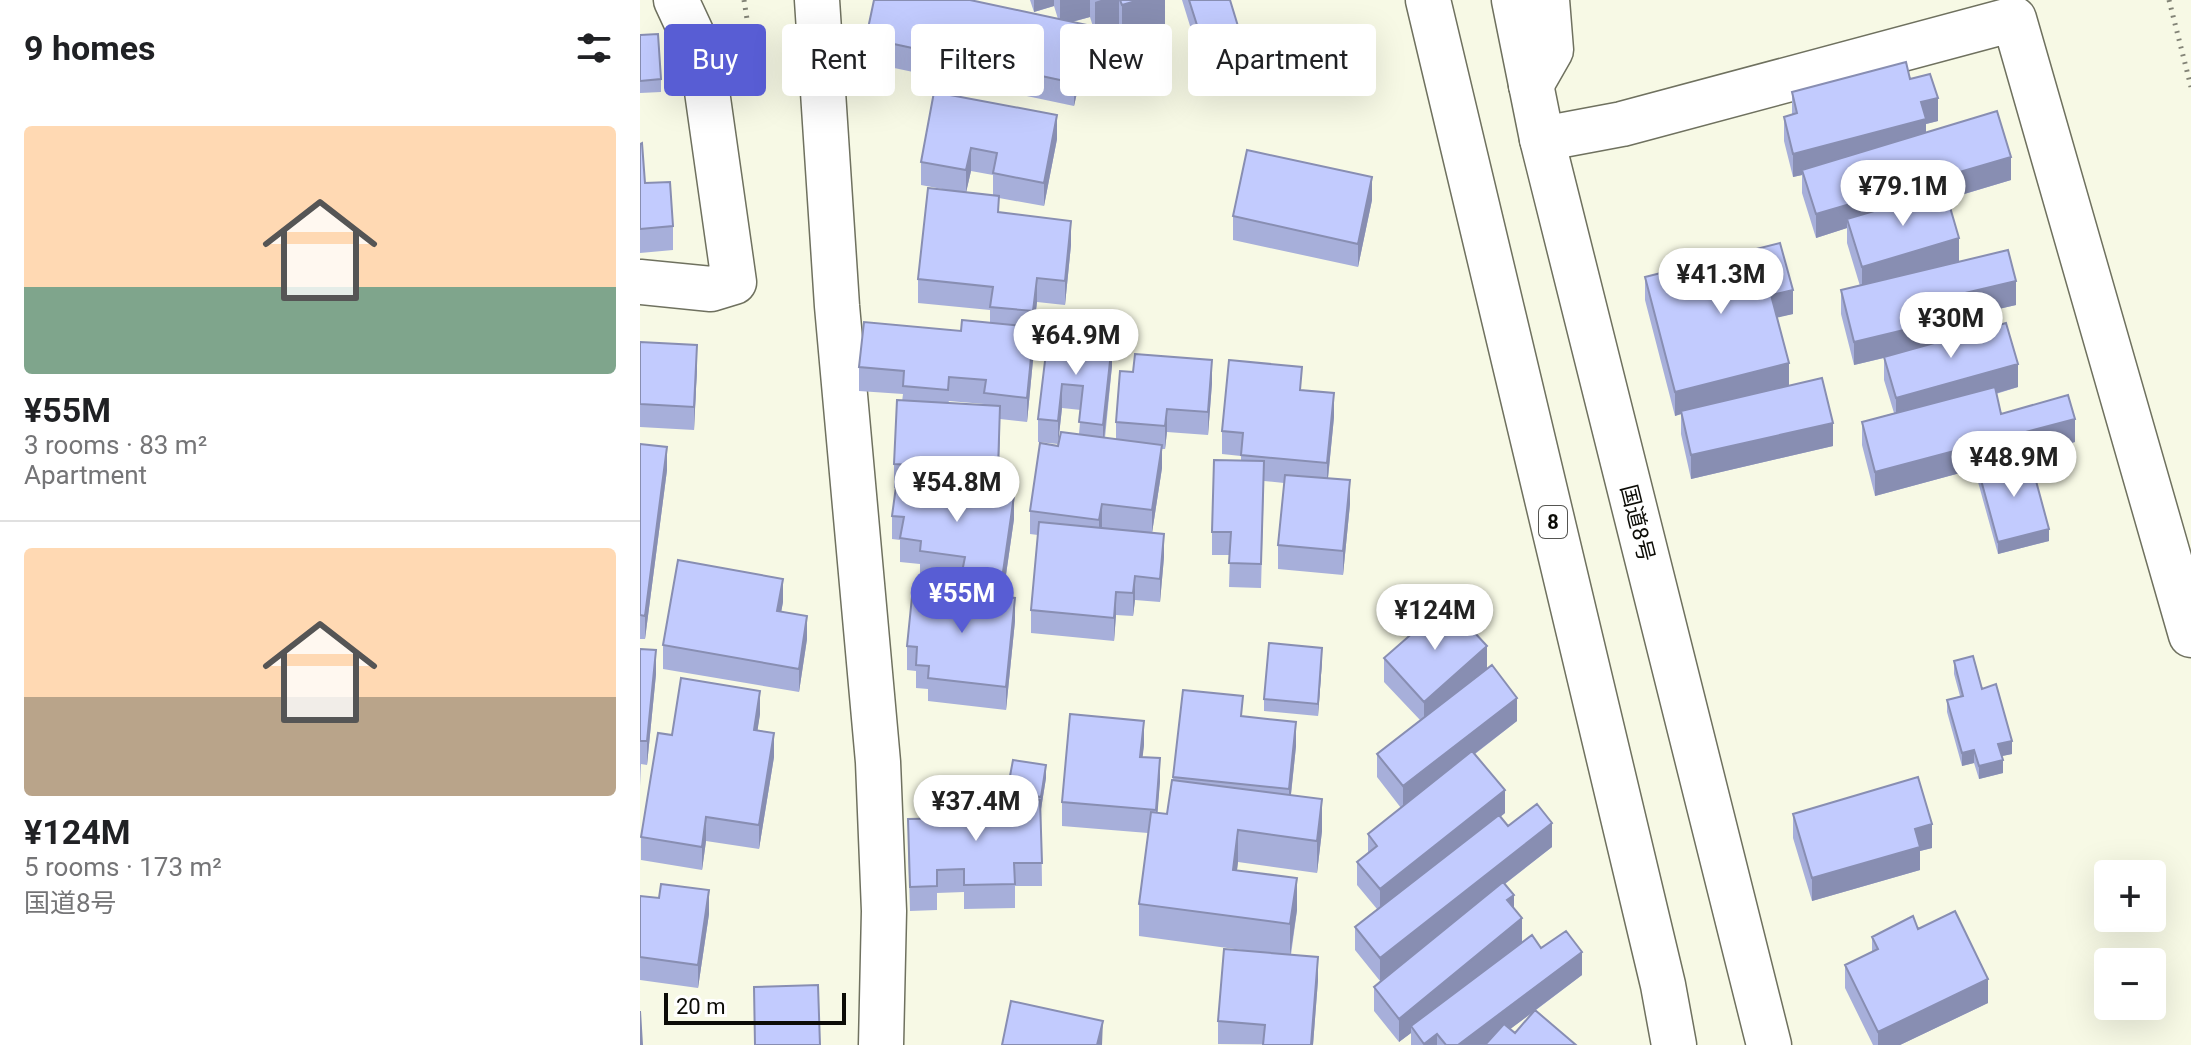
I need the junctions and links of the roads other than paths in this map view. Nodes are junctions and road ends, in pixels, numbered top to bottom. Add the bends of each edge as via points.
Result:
1 (676, 0) edge
2 (817, 0) edge
3 (1428, 0) edge
4 (1514, 0) edge
5 (1547, 0) edge
6 (1531, 85) junction
7 (1542, 139) junction
8 (640, 282) edge
9 (2191, 635) edge
10 (881, 1045) edge
11 (1674, 1045) edge
12 (1769, 1045) edge

1 - 8 main road via 702,56 734,282 711,289
2 - 10 main road via 837,306 878,762 884,911
3 - 11 main road, 8
4 - 6 main road, 国道8号
5 - 6 main road via 1551,50
6 - 7 main road, 国道8号
7 - 9 main road via 1622,124 2014,19
7 - 12 main road, 国道8号

